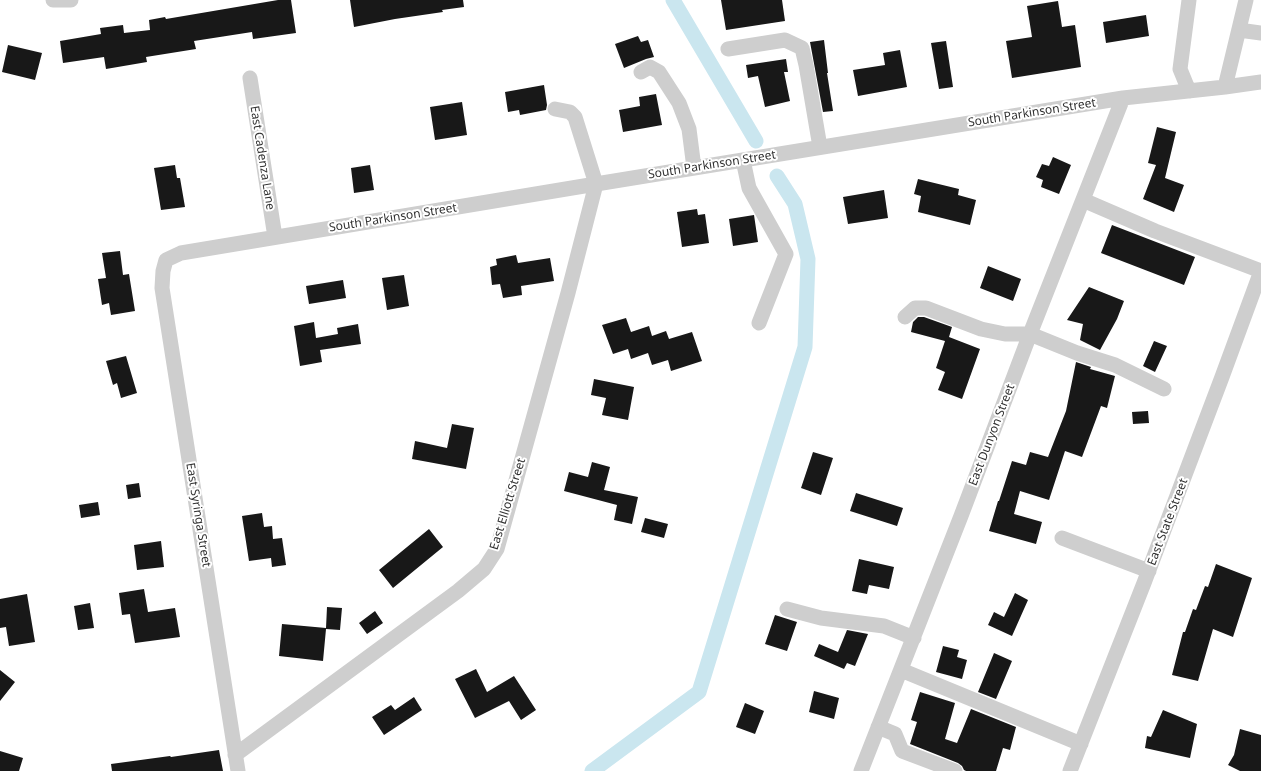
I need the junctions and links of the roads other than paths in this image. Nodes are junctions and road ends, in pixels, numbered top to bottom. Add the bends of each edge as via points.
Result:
1 (53, 0) edge
2 (71, 0) edge
3 (1189, 0) edge
4 (1246, 0) edge
5 (1239, 30) junction
6 (1261, 33) edge
7 (728, 49) dead end
8 (641, 72) dead end
9 (250, 78) dead end
10 (1261, 82) edge
11 (1225, 87) junction
12 (1189, 91) junction
13 (1123, 98) junction
14 (555, 109) dead end
15 (820, 147) junction
16 (743, 160) junction
17 (694, 168) junction
18 (596, 184) junction
19 (1083, 200) junction
20 (275, 237) junction
21 (166, 260) joint
22 (1261, 271) edge
23 (905, 317) dead end
24 (759, 323) dead end
25 (1030, 334) junction
26 (1164, 389) dead end
27 (1062, 538) dead end
28 (1149, 571) junction
29 (787, 609) dead end
30 (914, 638) junction
31 (901, 670) junction
32 (878, 727) junction
33 (1081, 744) junction
34 (235, 755) junction
35 (238, 771) edge
36 (861, 771) edge
37 (955, 771) edge
38 (1070, 771) edge

1 - 2 street
3 - 12 street via 1180,69
4 - 5 street
5 - 6 street
5 - 11 street
7 - 15 street via 786,40 802,48
8 - 17 street via 650,67 659,72 679,103 689,129
9 - 20 street, East Cadenza Lane
10 - 11 street, South Parkinson Street
11 - 12 street, South Parkinson Street
12 - 13 street, South Parkinson Street
13 - 15 street, South Parkinson Street
13 - 19 street, East Dunyon Street
14 - 18 street via 570,112 575,117
15 - 16 street, South Parkinson Street
16 - 17 street, South Parkinson Street
16 - 24 street via 749,188 786,254
17 - 18 street, South Parkinson Street
18 - 20 street, South Parkinson Street
18 - 34 street, East Elliott Street via 498,549 484,569 458,591
19 - 22 street via 1155,231
19 - 25 street, East Dunyon Street
20 - 21 street, South Parkinson Street via 181,253
21 - 34 street, East Syringa Street via 162,288
22 - 28 street, East State Street
23 - 25 street via 915,308 926,308 981,329 1005,334
25 - 26 street via 1115,365
25 - 30 street, East Dunyon Street
27 - 28 street
28 - 33 street, East State Street
29 - 30 street via 821,618 884,626
30 - 31 street, East Dunyon Street
31 - 32 street, East Dunyon Street
31 - 33 street
32 - 36 street, East Dunyon Street
32 - 37 street via 895,734 902,751
33 - 38 street, East State Street
34 - 35 street, East Syringa Street

